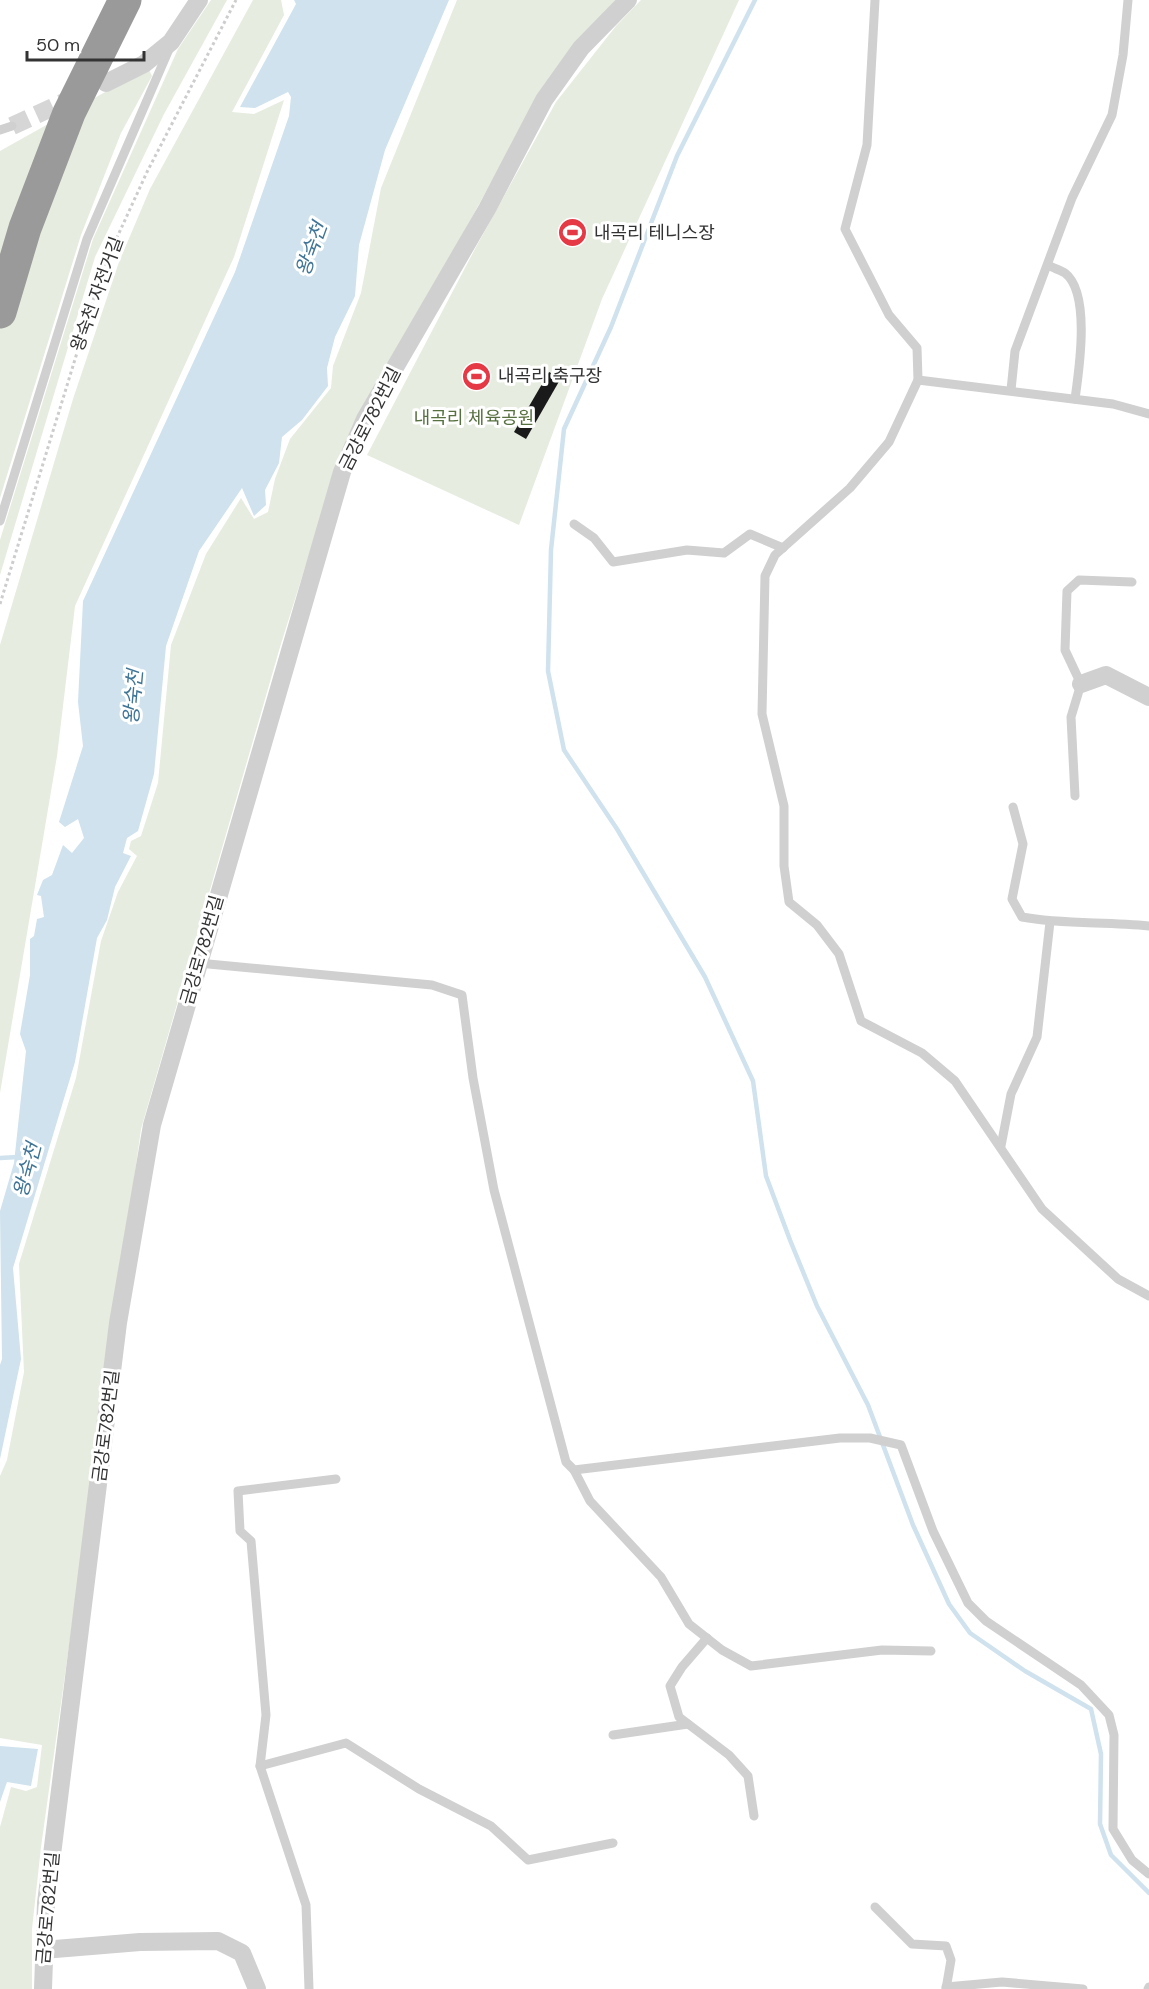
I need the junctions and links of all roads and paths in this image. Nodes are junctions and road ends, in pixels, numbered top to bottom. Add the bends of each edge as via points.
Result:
1 (104, 0) edge
2 (126, 0) edge
3 (199, 0) edge
4 (236, 0) edge
5 (628, 0) edge
6 (875, 0) edge
7 (1128, 0) edge
8 (171, 42) junction
9 (106, 83) dead end
10 (12, 126) tunnel mouth
11 (0, 129) edge
12 (0, 239) edge
13 (1048, 265) junction
14 (0, 312) edge
15 (918, 380) junction
16 (1011, 390) junction
17 (1076, 399) junction
18 (1149, 414) edge
19 (0, 521) edge
20 (574, 524) dead end
21 (783, 548) junction
22 (1132, 582) dead end
23 (0, 604) edge
24 (1080, 684) junction
25 (1149, 697) edge
26 (1075, 796) dead end
27 (1014, 807) dead end
28 (1050, 922) junction
29 (1149, 926) edge
30 (198, 963) junction
31 (1001, 1146) junction
32 (1149, 1296) edge
33 (574, 1470) junction
34 (336, 1479) dead end
35 (707, 1638) junction
36 (931, 1651) dead end
37 (688, 1724) junction
38 (613, 1735) dead end
39 (260, 1766) junction
40 (754, 1816) dead end
41 (613, 1843) dead end
42 (1149, 1874) edge
43 (874, 1907) dead end
44 (43, 1950) junction
45 (946, 1988) edge
46 (43, 1989) edge
47 (257, 1989) edge
48 (309, 1989) edge
49 (1083, 1989) edge

1 - 12 highway via 41,127
2 - 14 highway via 69,113
3 - 8 street
4 - 23 path, 왕숙천 자전거길 via 147,172 103,268
5 - 30 street, 금강로782번길 via 581,48 543,100 487,209 365,419 342,472
6 - 15 lane via 867,145 845,229 889,315 917,348
7 - 13 lane via 1112,115 1072,198
8 - 9 street via 144,64
8 - 19 lane via 87,239
10 - 11 lane
13 - 16 lane via 1015,351
13 - 17 lane via 1066,274 1079,301 1082,350
15 - 16 lane
15 - 21 lane via 889,442 850,488
16 - 17 lane
17 - 18 lane
20 - 21 lane via 594,538 613,562 687,550 724,553 750,534
21 - 31 lane via 765,576 761,670 762,714 784,806 784,866 789,902 817,925 838,954 861,1021 922,1053 956,1081
22 - 24 lane via 1079,580 1067,591 1065,650
24 - 25 street via 1106,675
24 - 26 lane via 1071,717
27 - 28 lane via 1023,844 1012,900 1022,917
28 - 29 lane
28 - 31 lane via 1037,1037 1011,1094
30 - 33 lane via 432,985 462,995 494,1190 566,1462
30 - 44 street, 금강로782번길 via 152,1125 118,1323
31 - 32 lane via 1042,1209 1118,1279
33 - 35 lane via 590,1501 661,1577 689,1624
33 - 42 lane via 840,1438 870,1438 901,1445 933,1532 968,1603 986,1621 1081,1685 1109,1715 1114,1735 1113,1829 1132,1860
34 - 39 lane via 238,1491 240,1531 251,1540 266,1715
35 - 36 lane via 751,1666 882,1650
35 - 37 lane via 670,1686 679,1718
37 - 38 lane
37 - 40 lane via 729,1755 748,1776
39 - 41 lane via 346,1743 419,1789 491,1826 528,1860
39 - 48 lane via 306,1905
43 - 45 lane via 912,1944 946,1946 951,1960
44 - 46 street, 금강로782번길
44 - 47 street via 140,1942 218,1941 242,1953
45 - 49 lane via 1002,1982

